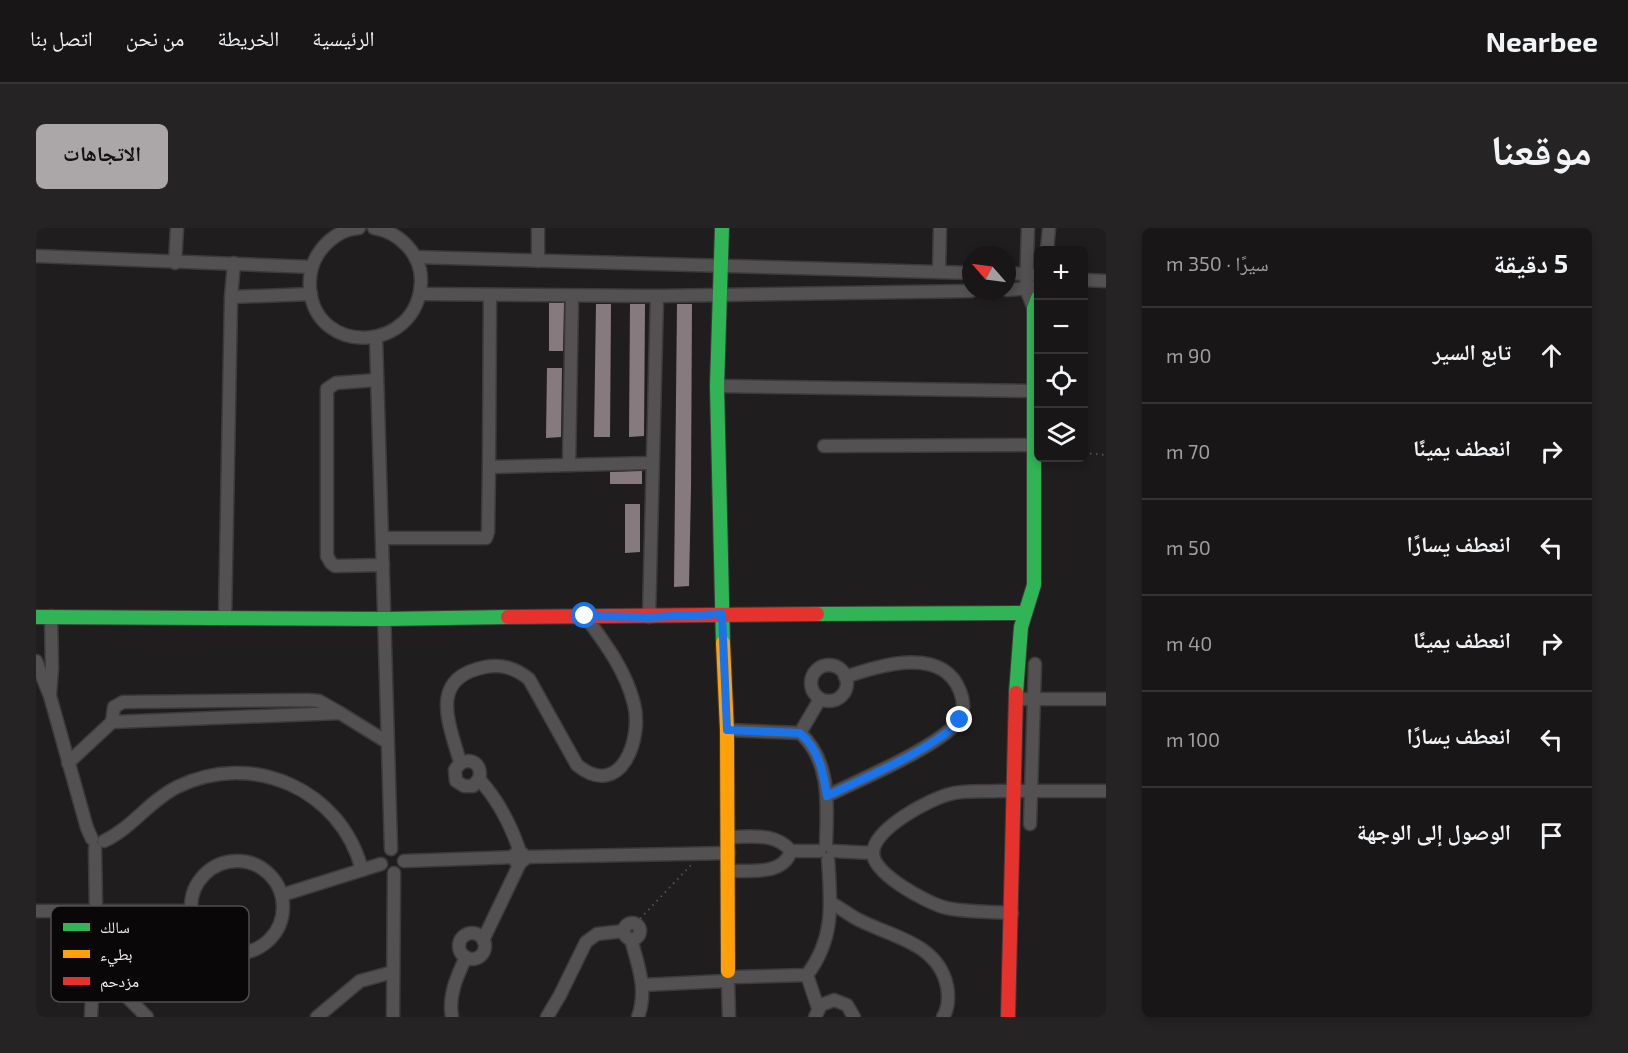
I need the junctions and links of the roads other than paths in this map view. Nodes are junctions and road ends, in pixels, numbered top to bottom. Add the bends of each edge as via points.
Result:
1 (177, 228) edge
2 (354, 228) edge
3 (359, 228) edge
4 (374, 228) edge
5 (538, 228) edge
6 (722, 228) edge
7 (940, 228) edge
8 (1028, 228) edge
9 (1049, 228) edge
10 (1047, 246) edge
11 (36, 256) edge
12 (415, 257) junction
13 (538, 261) junction
14 (175, 262) junction
15 (234, 263) junction
16 (720, 265) junction
17 (312, 267) junction
18 (939, 272) junction
19 (962, 273) edge
20 (1016, 273) edge
21 (1032, 274) edge
22 (1088, 280) edge
23 (1106, 280) edge
24 (1032, 288) edge
25 (1016, 289) edge
26 (962, 291) edge
27 (311, 294) junction
28 (420, 294) junction
29 (490, 295) junction
30 (719, 295) junction
31 (572, 296) junction
32 (657, 296) junction
33 (231, 297) junction
34 (376, 338) junction
35 (377, 380) junction
36 (717, 386) junction
37 (1034, 391) edge
38 (1034, 445) edge
39 (824, 446) dead end
40 (1034, 462) edge
41 (652, 463) junction
42 (569, 465) junction
43 (489, 467) junction
44 (382, 538) junction
45 (383, 565) junction
46 (1025, 613) junction
47 (722, 614) junction
48 (51, 616) junction
49 (585, 616) junction
50 (36, 617) edge
51 (649, 617) junction
52 (225, 619) junction
53 (385, 619) junction
54 (36, 661) edge
55 (1035, 664) dead end
56 (845, 676) junction
57 (50, 696) junction
58 (1034, 698) junction
59 (820, 699) junction
60 (1016, 699) junction
61 (1106, 699) edge
62 (210, 702) junction
63 (227, 702) junction
64 (340, 713) junction
65 (228, 717) junction
66 (210, 718) junction
67 (112, 722) junction
68 (727, 730) junction
69 (800, 733) junction
70 (387, 742) junction
71 (460, 762) junction
72 (68, 763) junction
73 (479, 779) junction
74 (1031, 790) junction
75 (1015, 791) junction
76 (1106, 791) edge
77 (827, 796) junction
78 (1030, 824) dead end
79 (729, 837) junction
80 (97, 843) junction
81 (391, 849) junction
82 (791, 851) junction
83 (827, 852) junction
84 (729, 853) junction
85 (873, 853) junction
86 (520, 857) junction
87 (404, 861) junction
88 (381, 864) junction
89 (362, 870) junction
90 (728, 871) junction
91 (394, 873) junction
92 (282, 895) junction
93 (831, 903) junction
94 (96, 906) edge
95 (192, 906) edge
96 (1012, 913) junction
97 (857, 919) junction
98 (829, 922) junction
99 (636, 923) road end
100 (627, 935) junction
101 (483, 940) junction
102 (249, 952) edge
103 (466, 957) junction
104 (393, 972) junction
105 (807, 975) junction
106 (729, 978) junction
107 (643, 985) junction
108 (92, 1002) edge
109 (132, 1002) edge
110 (816, 1012) edge
111 (91, 1017) edge
112 (147, 1017) edge
113 (317, 1017) edge
114 (393, 1017) edge
115 (452, 1017) edge
116 (547, 1017) edge
117 (638, 1017) edge
118 (729, 1017) edge
119 (854, 1017) edge
120 (943, 1017) edge
121 (1008, 1017) edge

1 - 14 street
2 - 3 street
2 - 17 street via 328,242
4 - 12 street via 396,236
5 - 13 street
6 - 16 street
7 - 18 street
8 - 21 street
9 - 10 street
11 - 14 street
12 - 13 street
12 - 28 street via 421,275
13 - 16 street
14 - 15 street
15 - 17 street
15 - 33 street
16 - 18 street
16 - 30 street
17 - 27 street
18 - 19 street
20 - 21 street
21 - 24 street
22 - 23 street
24 - 25 street
26 - 30 street
27 - 33 street
27 - 34 street via 327,324 358,339
28 - 29 street
28 - 34 street via 405,323
29 - 31 street
29 - 43 street
30 - 32 street
30 - 36 street
31 - 32 street
31 - 42 street
32 - 41 street
33 - 52 street
34 - 35 street
35 - 44 street
35 - 45 street via 336,382 327,389 327,556 334,566
36 - 37 street
36 - 47 street
38 - 39 street
40 - 46 street via 1034,585
41 - 42 street
41 - 51 street
42 - 43 street
43 - 44 street via 486,538
44 - 45 street
45 - 53 street
46 - 47 street
46 - 60 street
47 - 51 street
47 - 68 street
48 - 50 street
48 - 52 street
48 - 57 street
49 - 51 street
49 - 53 street
49 - 71 street via 608,646 636,711 632,745 619,770 601,777 577,765 529,679 499,666 474,669 461,675 450,688 446,712
52 - 53 street
53 - 70 street
54 - 57 street
55 - 58 street
56 - 59 street via 846,689 841,697
56 - 59 street via 833,666 817,670 811,685
56 - 77 street via 892,663 931,666 957,686 963,712 957,723 931,742
57 - 72 street
58 - 60 street
58 - 61 street
58 - 74 street
59 - 69 street
60 - 75 street
62 - 63 street
62 - 66 street
62 - 67 street via 123,702 114,707
63 - 64 street via 319,701
63 - 65 street
64 - 65 street
64 - 70 street
65 - 66 street
66 - 67 street
67 - 72 street
68 - 69 street
68 - 79 street
69 - 77 street via 820,762
70 - 81 street
71 - 73 street via 476,764
71 - 73 street via 454,772 459,784 471,787
72 - 80 street
73 - 86 street via 502,810
74 - 75 street
74 - 76 street
74 - 78 street
75 - 85 street via 961,792 940,797 900,818 886,831
75 - 96 street
77 - 83 street
79 - 82 street via 774,838
79 - 84 street
80 - 89 street via 116,836 157,799 176,788 211,776 250,773 289,783 326,808 354,844
80 - 94 street
81 - 87 street via 400,852
81 - 88 street via 382,854
82 - 83 street
82 - 90 street via 777,868
83 - 85 street
83 - 93 street
84 - 86 street
84 - 90 street
85 - 96 street via 896,882 937,904
86 - 87 street
86 - 101 street
87 - 91 street via 403,867
88 - 89 street
88 - 91 street via 388,873
89 - 92 street
90 - 106 street
91 - 104 street
92 - 95 street via 277,883 263,869 252,863 232,861 204,875 193,892
92 - 102 street via 282,920 273,936
93 - 97 street
93 - 98 street
96 - 121 street
97 - 98 street
97 - 120 street via 933,957 948,992
98 - 105 street via 826,940
99 - 100 street via 628,924
100 - 107 street
100 - 116 street via 597,934 586,942
101 - 103 street via 482,954 474,959
101 - 103 street via 472,934 462,938 460,948
103 - 115 street via 453,988
104 - 113 street via 360,981
104 - 114 street
105 - 106 street
105 - 110 street
106 - 107 street
106 - 118 street
107 - 117 street
108 - 111 street
109 - 112 street
110 - 119 street via 830,1000 841,1001 850,1007

